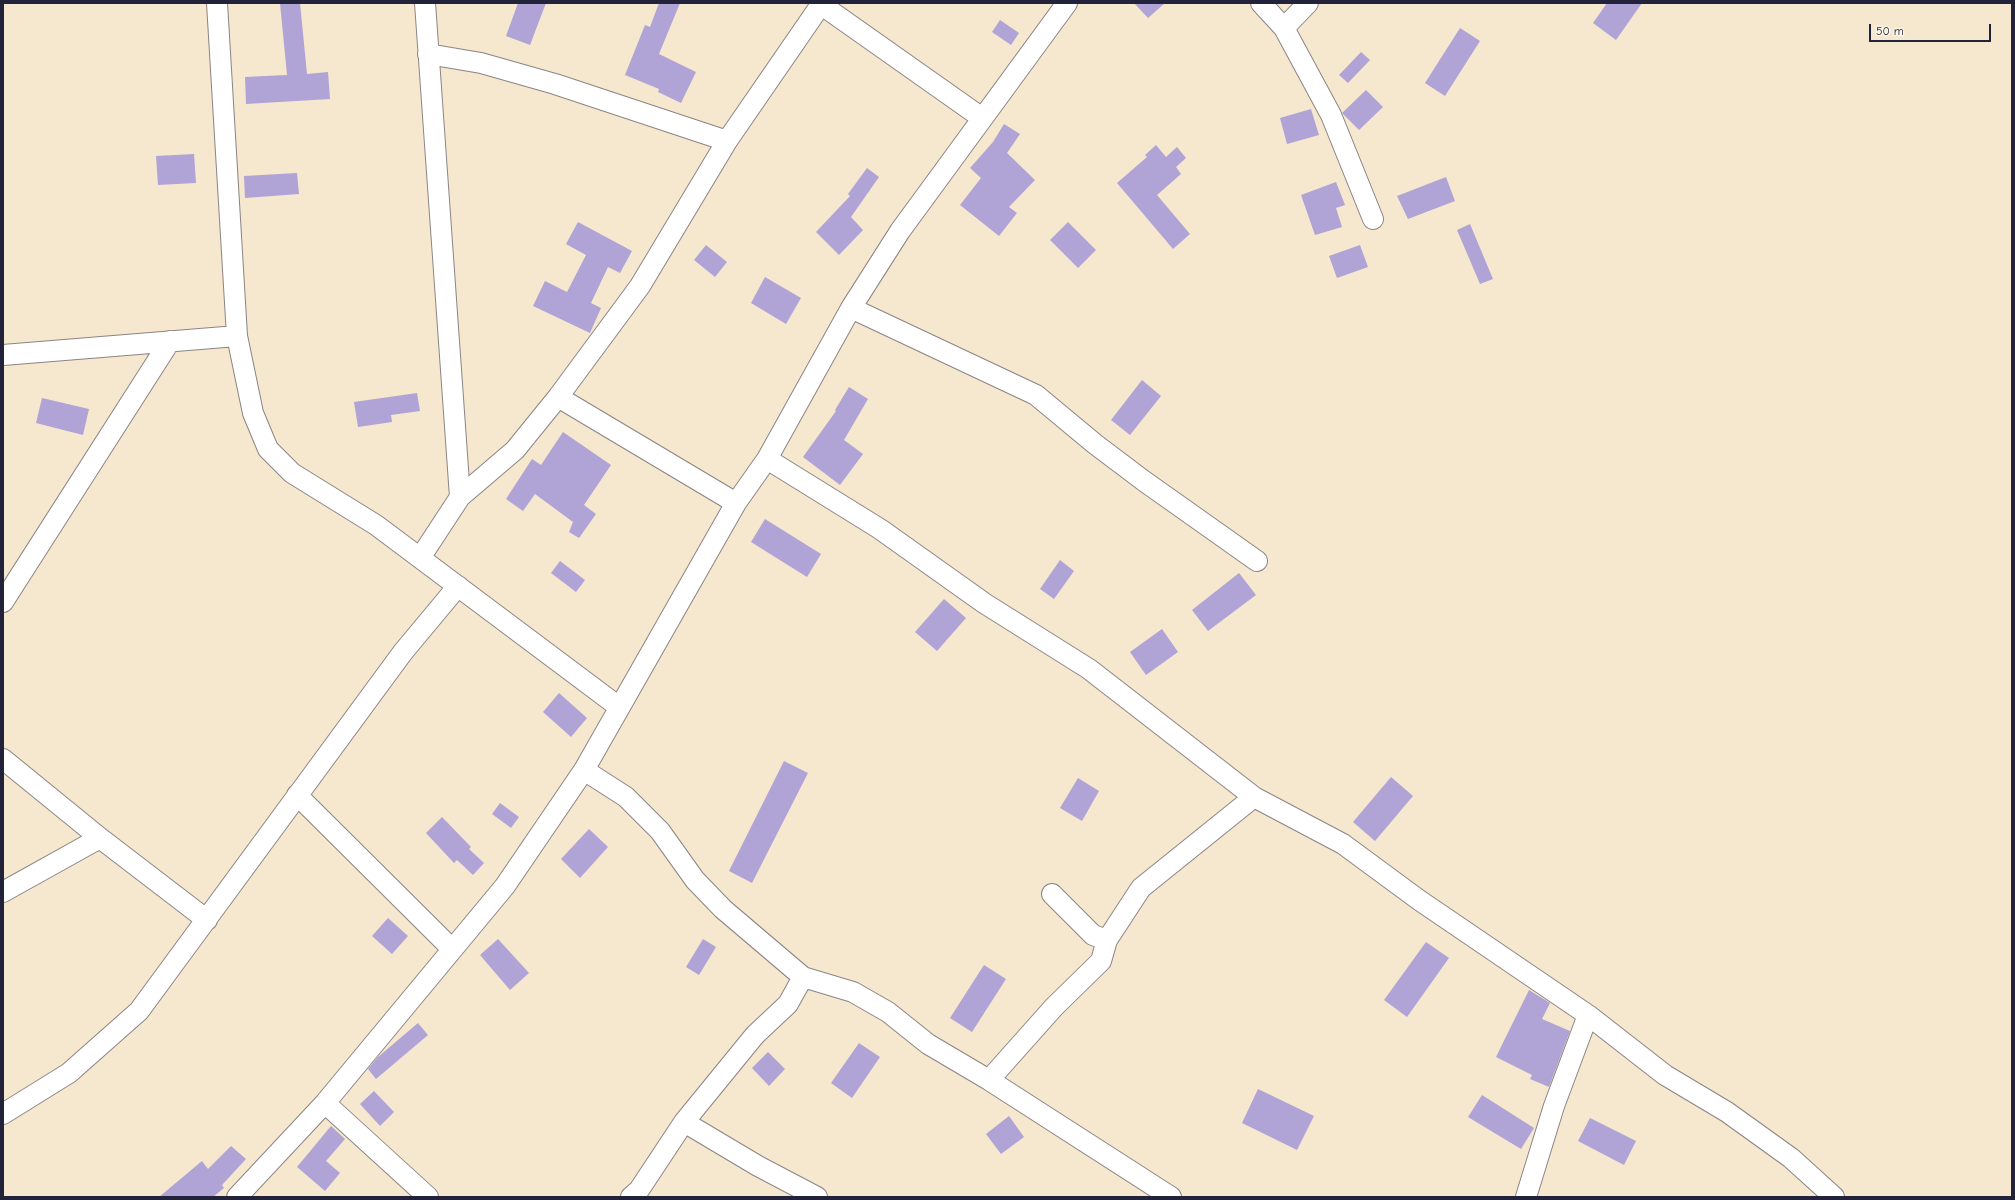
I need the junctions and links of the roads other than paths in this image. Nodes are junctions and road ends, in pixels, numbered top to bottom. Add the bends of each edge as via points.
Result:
1 (217, 3) edge
2 (425, 3) edge
3 (821, 3) edge
4 (1067, 3) edge
5 (1261, 3) edge
6 (1308, 3) edge
7 (1284, 28) junction
8 (428, 54) junction
9 (982, 118) junction
10 (727, 141) junction
11 (1374, 218) dead end
12 (851, 308) junction
13 (237, 336) junction
14 (170, 341) junction
15 (3, 355) edge
16 (558, 396) junction
17 (767, 459) junction
18 (460, 497) junction
19 (736, 503) junction
20 (420, 558) junction
21 (1257, 561) dead end
22 (458, 586) junction
23 (3, 602) edge
24 (619, 707) junction
25 (3, 759) edge
26 (584, 770) junction
27 (297, 795) junction
28 (1254, 797) junction
29 (100, 838) junction
30 (3, 892) edge
31 (1052, 894) dead end
32 (207, 920) junction
33 (1107, 940) junction
34 (452, 949) junction
35 (803, 977) junction
36 (1588, 1015) junction
37 (989, 1080) junction
38 (325, 1103) junction
39 (3, 1114) edge
40 (684, 1122) junction
41 (237, 1197) edge
42 (428, 1197) edge
43 (631, 1197) edge
44 (817, 1197) edge
45 (1171, 1197) edge
46 (1526, 1197) edge
47 (1834, 1197) edge

1 - 13 street
2 - 8 street
3 - 9 street
3 - 10 street
4 - 9 street
5 - 7 street
6 - 7 street
7 - 11 street via 1331,115
8 - 10 street via 481,63 555,84
8 - 18 street
9 - 12 street via 900,231
10 - 16 street via 640,286
12 - 17 street
12 - 21 street via 1036,395 1144,481
13 - 14 street
13 - 20 street via 253,413 268,449 292,473 376,525
14 - 15 street
14 - 23 street
16 - 18 street via 515,450
16 - 19 street
17 - 19 street
17 - 28 street via 880,529 984,604 1089,669
18 - 20 street
19 - 24 street
20 - 22 street
22 - 24 street
22 - 27 street via 403,652
24 - 26 street
25 - 29 street
26 - 34 street via 505,886
26 - 35 street via 626,797 660,831 695,880 723,909
27 - 32 street
27 - 34 street
28 - 33 street via 1140,888
28 - 36 street via 1343,844
29 - 30 street
29 - 32 street
31 - 33 street via 1094,935
32 - 39 street via 139,1011 69,1073
33 - 37 street via 1101,961 1054,1007
34 - 38 street
35 - 37 street via 853,992 888,1012 928,1044
35 - 40 street via 788,1004 755,1035
36 - 46 street via 1554,1106
36 - 47 street via 1665,1075 1727,1112 1792,1158
37 - 45 street
38 - 41 street
38 - 42 street
40 - 43 street via 639,1190
40 - 44 street

